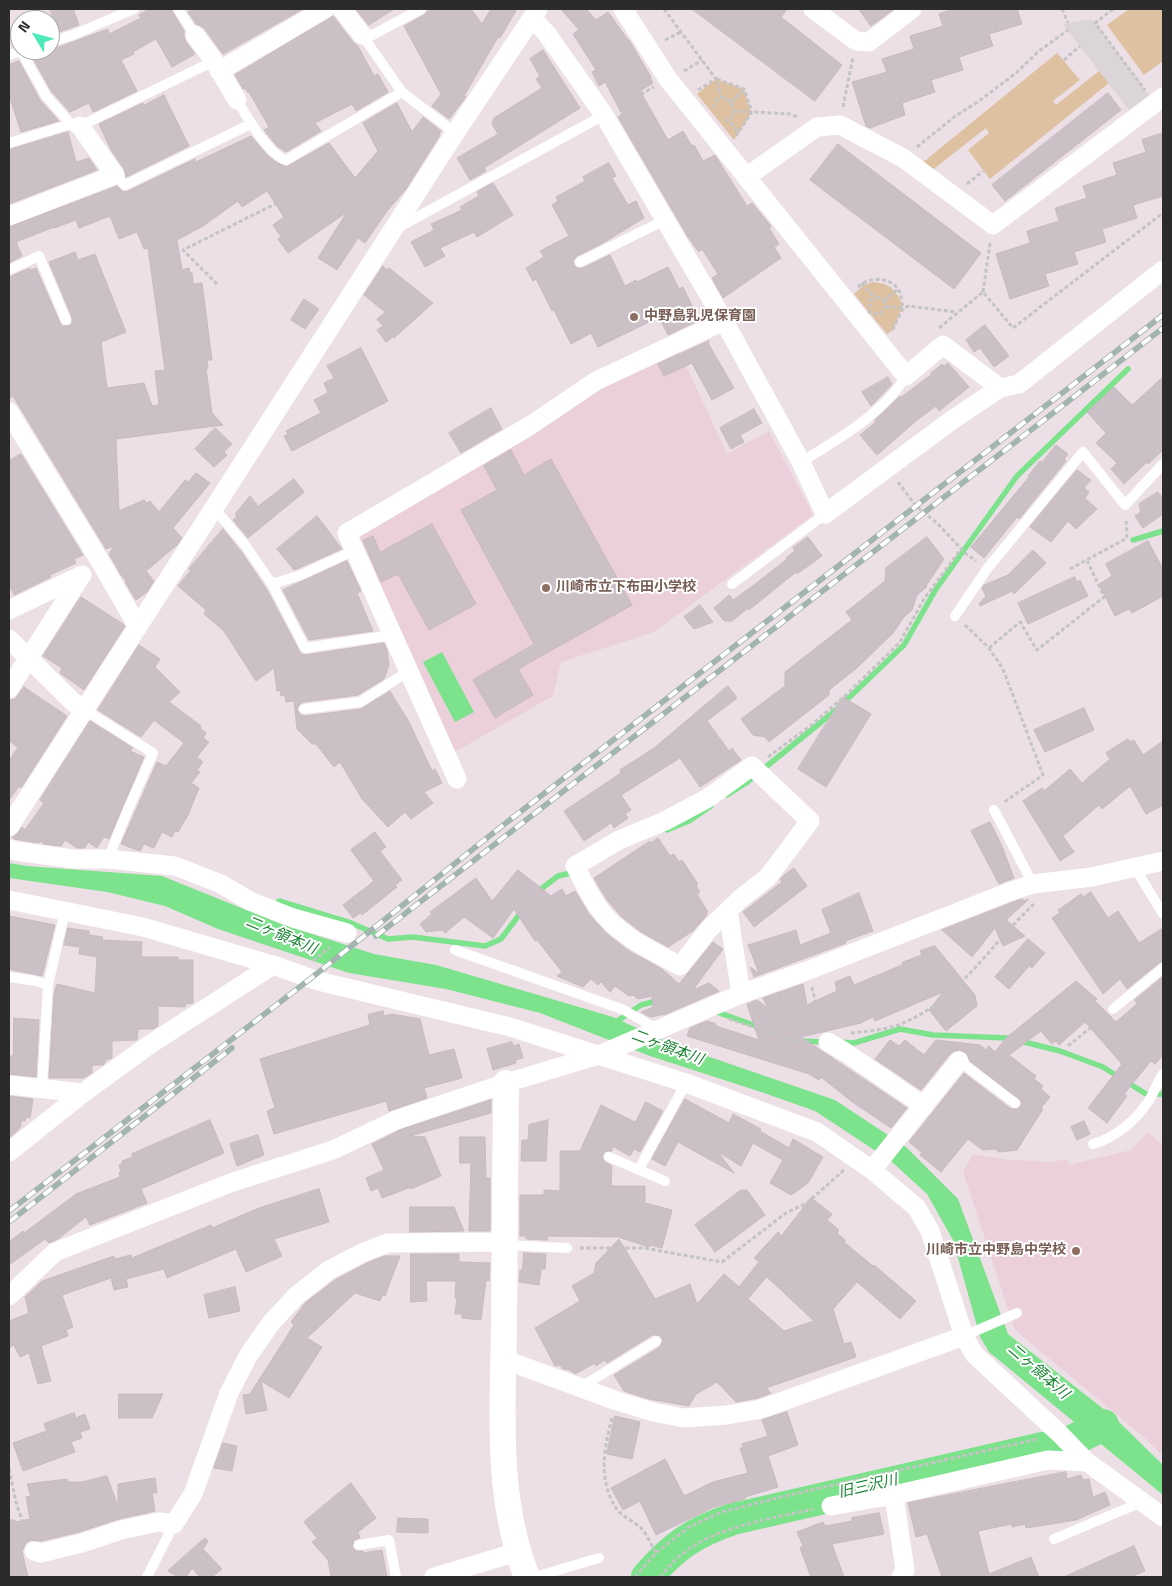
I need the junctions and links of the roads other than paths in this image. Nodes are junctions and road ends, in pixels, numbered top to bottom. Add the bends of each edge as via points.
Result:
1 (134, 9) edge
2 (178, 9) edge
3 (325, 9) edge
4 (342, 9) edge
5 (421, 9) edge
6 (623, 9) edge
7 (813, 9) edge
8 (912, 9) edge
9 (535, 14) edge
10 (195, 35) joint
11 (364, 37) junction
12 (60, 39) edge
13 (28, 60) edge
14 (217, 66) junction
15 (1157, 91) edge
16 (402, 92) junction
17 (237, 100) joint
18 (604, 115) junction
19 (251, 124) junction
20 (76, 125) junction
21 (455, 133) junction
22 (9, 143) edge
23 (115, 175) junction
24 (746, 177) junction
25 (9, 216) edge
26 (665, 220) junction
27 (391, 232) junction
28 (580, 262) dead end
29 (9, 270) edge
30 (1163, 270) edge
31 (66, 320) dead end
32 (724, 321) junction
33 (906, 376) junction
34 (1000, 388) junction
35 (9, 412) edge
36 (800, 462) junction
37 (1163, 464) edge
38 (214, 508) junction
39 (826, 514) junction
40 (355, 550) junction
41 (100, 561) junction
42 (81, 576) junction
43 (272, 584) junction
44 (732, 584) dead end
45 (9, 610) edge
46 (955, 616) road end
47 (138, 627) junction
48 (392, 635) junction
49 (9, 639) edge
50 (29, 659) junction
51 (409, 671) junction
52 (9, 688) edge
53 (85, 710) junction
54 (304, 710) dead end
55 (457, 779) dead end
56 (994, 810) road end
57 (9, 827) edge
58 (9, 848) edge
59 (108, 859) junction
60 (1163, 861) edge
61 (1134, 868) junction
62 (1036, 892) junction
63 (9, 900) edge
64 (64, 911) junction
65 (728, 911) junction
66 (1163, 914) edge
67 (347, 933) dead end
68 (455, 950) dead end
69 (273, 965) junction
70 (1163, 968) edge
71 (9, 977) edge
72 (48, 986) junction
73 (741, 994) junction
74 (1113, 1009) road end
75 (654, 1030) junction
76 (828, 1042) road end
77 (606, 1052) junction
78 (959, 1061) joint
79 (1163, 1074) edge
80 (506, 1083) junction
81 (9, 1084) edge
82 (686, 1084) junction
83 (42, 1088) junction
84 (83, 1093) junction
85 (1015, 1104) dead end
86 (924, 1106) junction
87 (1093, 1144) dead end
88 (9, 1152) edge
89 (609, 1157) dead end
90 (877, 1164) junction
91 (639, 1169) junction
92 (666, 1181) dead end
93 (505, 1244) junction
94 (567, 1248) road end
95 (9, 1296) edge
96 (1012, 1315) dead end
97 (964, 1336) junction
98 (656, 1341) dead end
99 (503, 1359) junction
100 (581, 1387) junction
101 (1084, 1458) junction
102 (894, 1494) junction
103 (1142, 1502) junction
104 (831, 1506) road end
105 (1163, 1517) edge
106 (174, 1524) junction
107 (1054, 1538) dead end
108 (359, 1545) dead end
109 (34, 1551) road end
110 (517, 1552) junction
111 (598, 1558) dead end
112 (147, 1577) edge
113 (396, 1577) edge
114 (434, 1577) edge
115 (526, 1577) edge
116 (535, 1577) edge
117 (901, 1577) edge

1 - 12 lane
2 - 10 lane
3 - 14 street
4 - 11 street
5 - 11 lane
6 - 24 street
7 - 8 street via 856,41 869,42
9 - 18 street
9 - 21 street
10 - 14 street
11 - 16 lane
13 - 20 lane via 46,96
14 - 17 street
14 - 20 lane
15 - 24 street via 992,226 904,158 840,125 817,127
16 - 19 lane via 286,160 279,157
16 - 21 lane
17 - 19 lane
18 - 26 street
18 - 27 lane
19 - 23 lane via 125,185
20 - 22 lane
20 - 23 street
21 - 27 street
23 - 25 street
24 - 33 street
26 - 28 lane
26 - 32 street
27 - 38 street
29 - 31 lane via 39,256
30 - 34 street via 1019,384
32 - 36 street
32 - 40 street via 596,382 530,425 347,533
33 - 34 street via 943,345
33 - 36 lane via 897,392 847,434
34 - 39 street
35 - 41 street
36 - 39 street
37 - 46 lane via 1126,505 1082,452 987,569
38 - 43 lane
38 - 47 street
39 - 44 lane
40 - 43 lane via 301,575
40 - 48 street
41 - 42 street
41 - 47 street
42 - 45 street
42 - 50 street
43 - 48 lane via 305,648
47 - 53 street
48 - 51 street
49 - 50 street
50 - 52 street
50 - 53 street
51 - 54 lane via 360,702
51 - 55 street
53 - 57 street
53 - 59 lane via 153,754
56 - 62 lane
58 - 59 street via 72,859
59 - 67 street via 175,866 221,884 267,908
60 - 61 street
61 - 62 street
61 - 66 lane
62 - 73 street via 1009,892
63 - 64 street
64 - 69 street via 143,927
64 - 72 lane
65 - 65 street via 768,877 810,821 752,766 708,798 619,840 575,866 598,907 611,922 636,942 680,966
65 - 73 street
68 - 75 lane via 624,1010
69 - 77 street via 318,981
69 - 84 street
70 - 74 lane
71 - 72 lane
72 - 83 lane
73 - 75 street
75 - 77 street
76 - 86 street
77 - 80 street
77 - 82 street
78 - 85 lane
78 - 86 street
79 - 87 lane via 1148,1102 1124,1128
80 - 93 street
80 - 95 street via 396,1120 333,1150 234,1182 55,1252
81 - 83 street
82 - 90 street via 817,1132 857,1158
82 - 91 lane
83 - 84 street
84 - 88 street
86 - 90 street
89 - 91 lane
90 - 97 street via 917,1208 930,1231
91 - 92 lane
93 - 94 lane
93 - 99 street
93 - 106 street via 388,1243 330,1270 296,1296 248,1356 229,1394 192,1494
96 - 97 lane
97 - 100 street via 762,1409 727,1415 684,1418 653,1412
97 - 101 street via 974,1354
98 - 100 lane
99 - 100 street
99 - 110 street via 501,1425 506,1500
101 - 102 street via 1048,1460
101 - 103 street
102 - 104 street
102 - 117 street via 905,1570
103 - 105 street
103 - 107 lane
106 - 109 street via 159,1522 41,1553
106 - 112 lane
108 - 113 lane via 389,1540
110 - 114 street
110 - 115 street
111 - 116 lane

